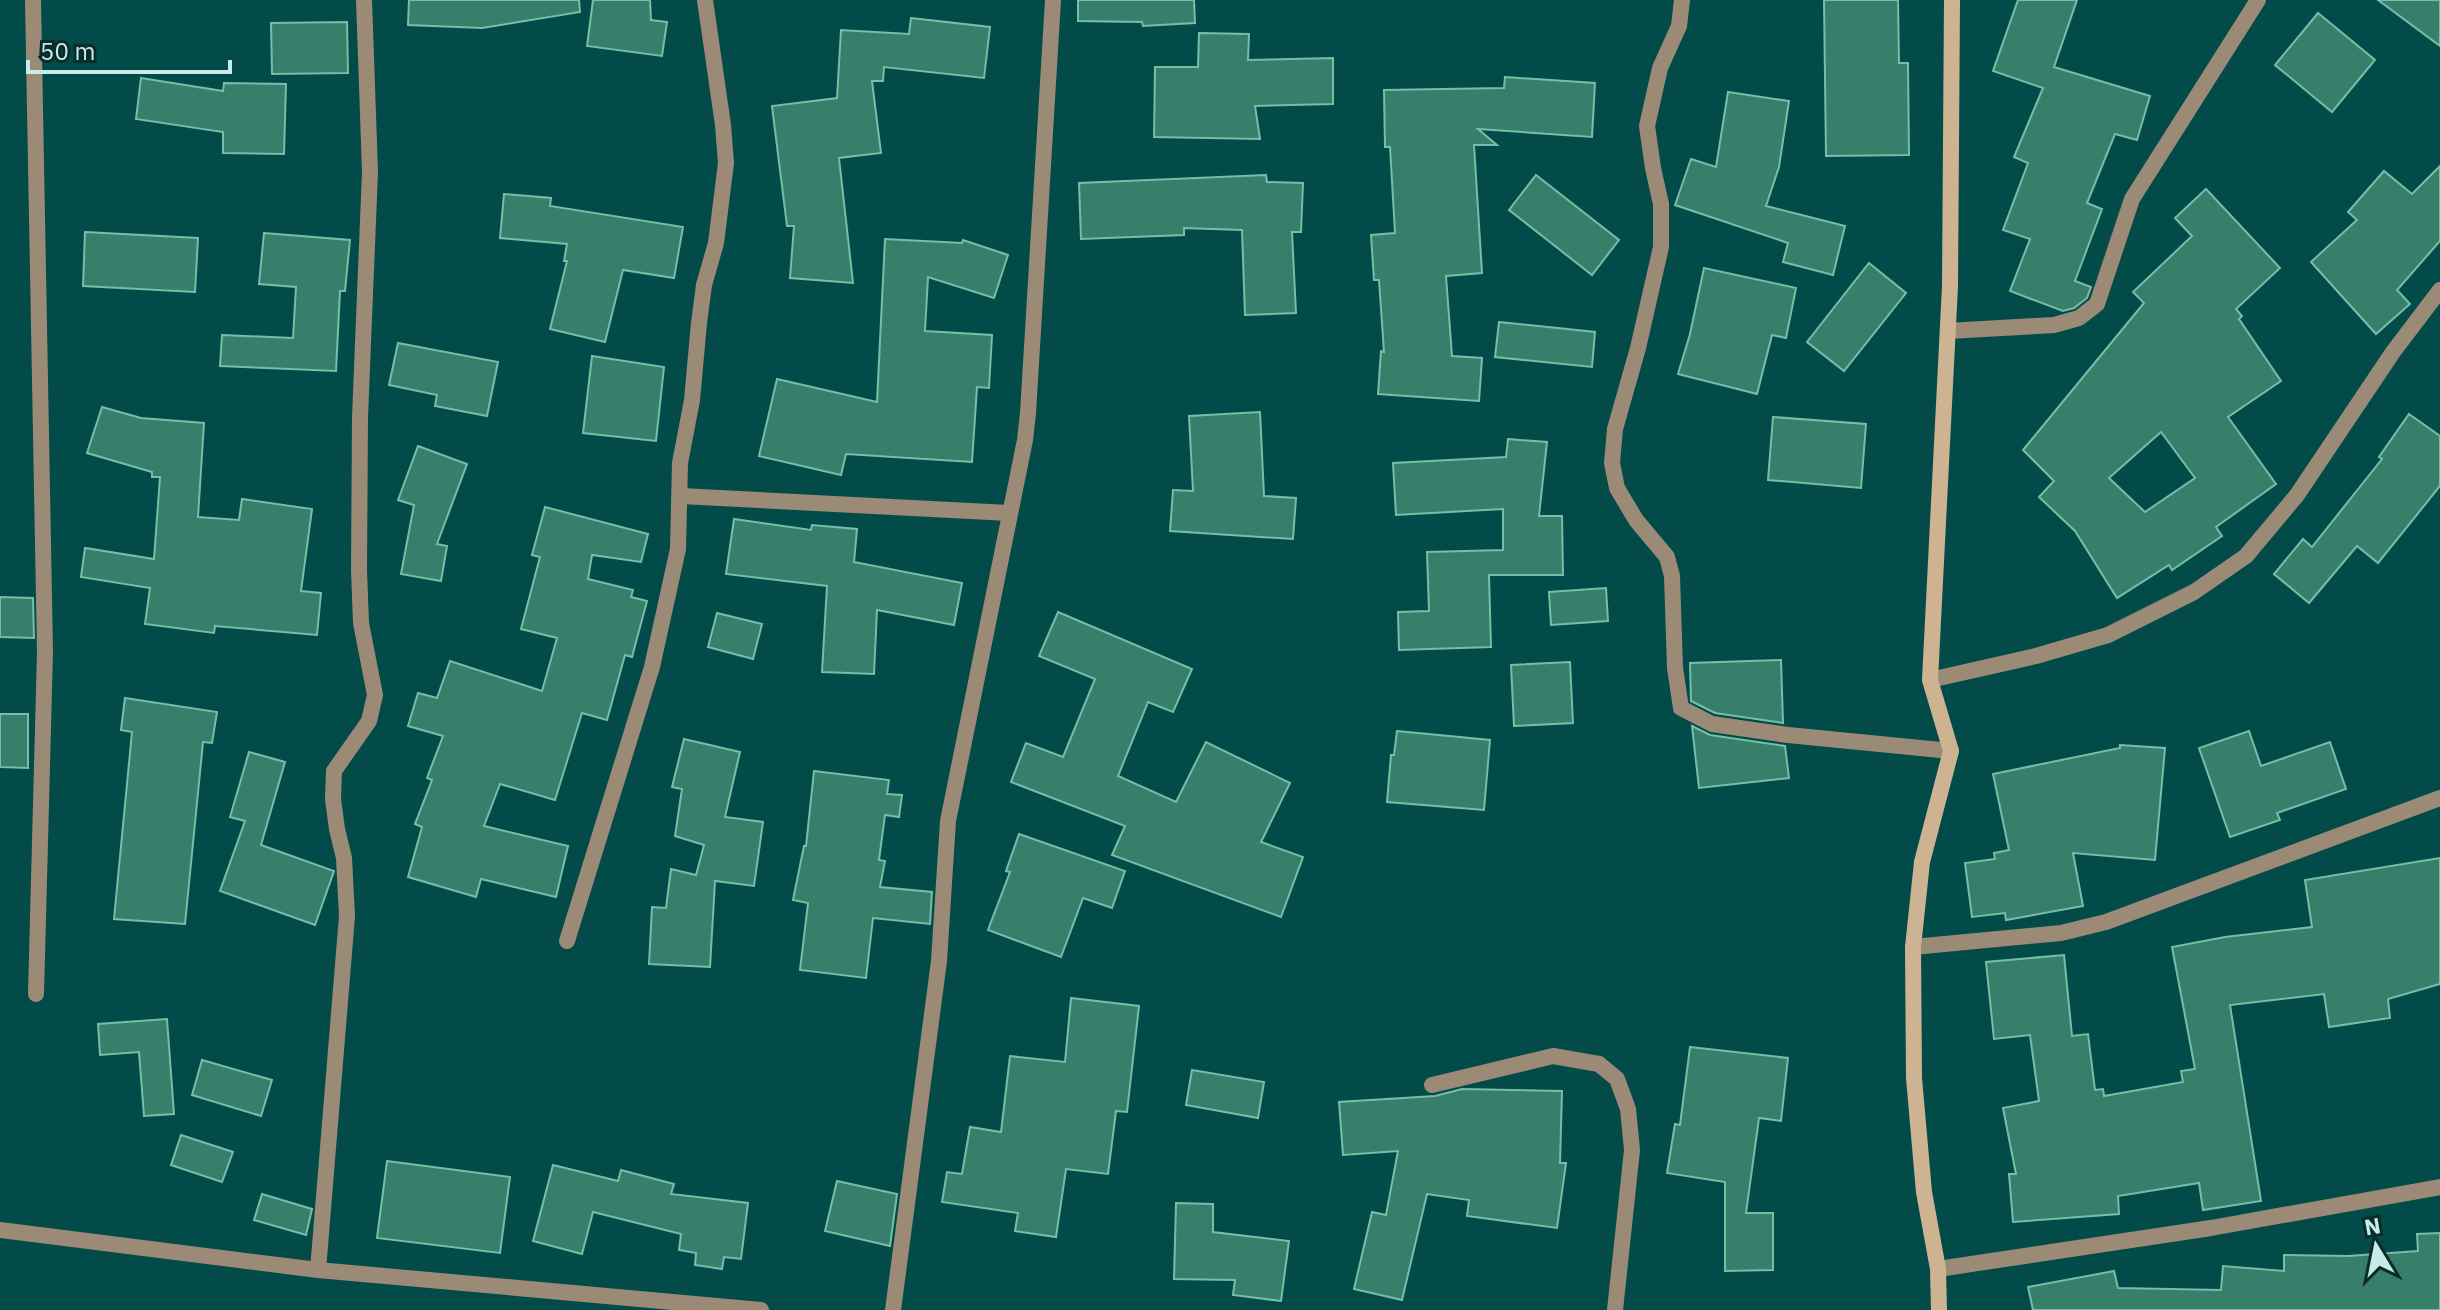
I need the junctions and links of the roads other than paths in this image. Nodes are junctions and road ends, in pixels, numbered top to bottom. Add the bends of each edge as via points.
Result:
1 (33, 0) edge
2 (364, 0) edge
3 (705, 0) edge
4 (1053, 0) edge
5 (1682, 0) edge
6 (1952, 0) edge
7 (2258, 0) edge
8 (2440, 290) edge
9 (1948, 331) junction
10 (681, 496) junction
11 (1009, 513) junction
12 (1930, 680) junction
13 (1951, 751) junction
14 (2440, 798) edge
15 (567, 941) dead end
16 (1913, 947) junction
17 (36, 994) dead end
18 (1432, 1085) dead end
19 (2440, 1187) edge
20 (0, 1230) edge
21 (1938, 1269) junction
22 (318, 1270) junction
23 (761, 1310) edge
24 (893, 1310) edge
25 (1615, 1310) edge
26 (1939, 1310) edge

1 - 17 street via 45,652
2 - 22 street via 370,172 359,570 361,623 375,695 369,721 334,771 347,916
3 - 10 street via 726,163 716,243 704,285 680,463
4 - 11 street via 1028,413
5 - 13 street via 1679,26 1660,68 1647,126 1661,204 1661,247 1615,429 1612,463 1617,488 1667,557 1681,708 1712,724
6 - 9 street
7 - 9 street via 2132,199 2097,304 2079,318 2054,325
8 - 12 street via 2297,495 2246,556 2194,592 2108,635
9 - 12 street
10 - 11 street
10 - 15 street via 678,549 652,667
11 - 24 street via 948,821 939,961
12 - 13 street
13 - 16 street via 1922,862
14 - 16 street via 2106,922 2061,933
16 - 21 street via 1914,1078 1924,1192
18 - 25 street via 1553,1056 1599,1064 1617,1079 1628,1109 1632,1150
19 - 21 street
20 - 22 street
21 - 26 street
22 - 23 street

